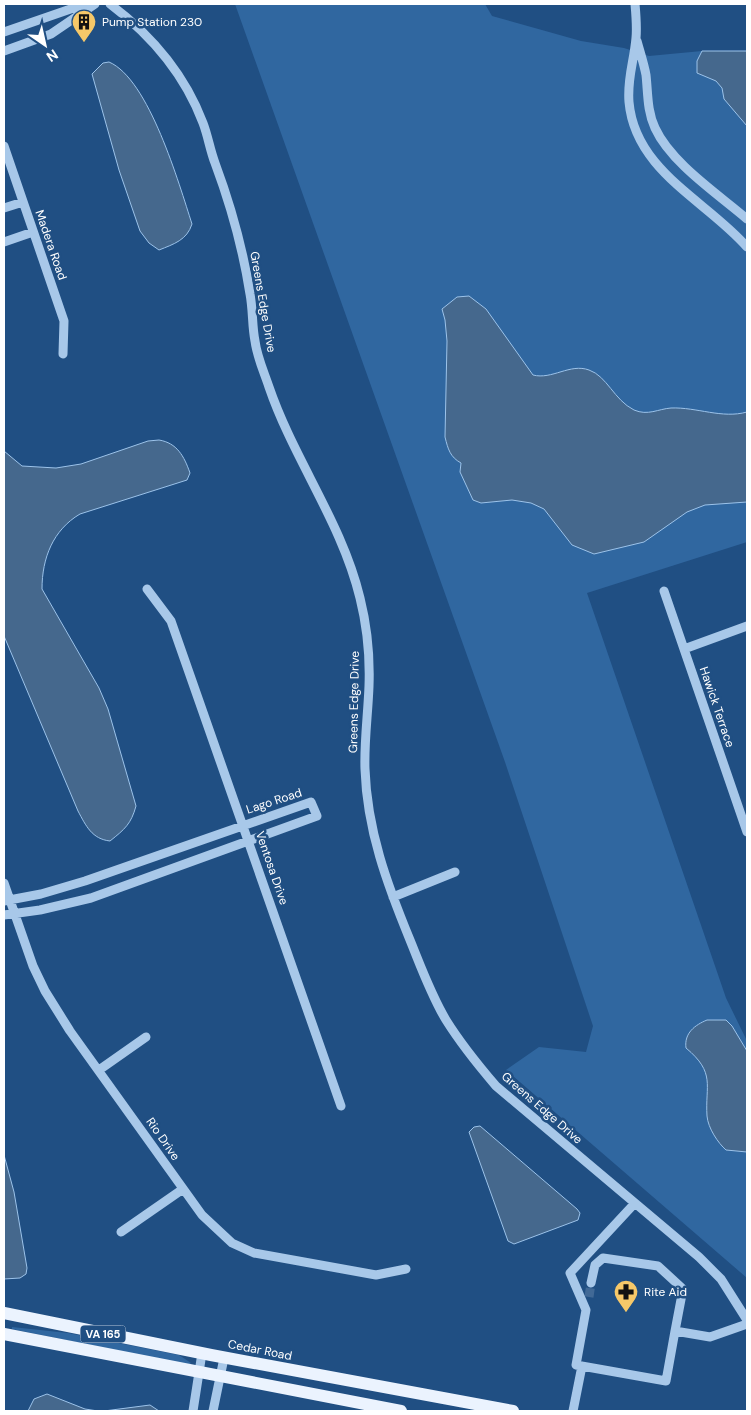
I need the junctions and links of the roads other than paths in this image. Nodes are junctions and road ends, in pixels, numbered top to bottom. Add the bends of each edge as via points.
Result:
1 (86, 4) edge
2 (95, 4) edge
3 (110, 4) edge
4 (635, 4) edge
5 (4, 32) edge
6 (636, 39) junction
7 (4, 51) edge
8 (4, 146) edge
9 (23, 202) junction
10 (4, 208) edge
11 (747, 219) edge
12 (33, 232) junction
13 (4, 242) edge
14 (747, 247) edge
15 (63, 354) dead end
16 (147, 589) dead end
17 (664, 591) dead end
18 (747, 626) edge
19 (684, 649) junction
20 (244, 825) junction
21 (747, 832) edge
22 (249, 840) junction
23 (455, 872) dead end
24 (4, 883) edge
25 (393, 897) junction
26 (7, 901) edge
27 (4, 915) edge
28 (15, 915) junction
29 (146, 1037) dead end
30 (99, 1070) junction
31 (341, 1106) dead end
32 (183, 1189) junction
33 (635, 1204) junction
34 (120, 1232) dead end
35 (406, 1270) dead end
36 (591, 1283) tunnel mouth
37 (589, 1297) tunnel mouth
38 (586, 1310) junction
39 (4, 1313) edge
40 (747, 1320) edge
41 (747, 1324) edge
42 (676, 1331) junction
43 (4, 1334) edge
44 (202, 1353) junction
45 (224, 1358) junction
46 (582, 1366) junction
47 (199, 1373) junction
48 (221, 1377) junction
49 (193, 1411) edge
50 (213, 1411) edge
51 (401, 1411) edge
52 (513, 1411) edge
53 (573, 1411) edge

1 - 5 street
2 - 7 street via 51,34
3 - 25 street, Greens Edge Drive via 152,40 172,65 203,123 241,247 255,344 269,389 347,557 360,598 369,684 365,766 367,804 374,842
4 - 6 street
6 - 11 street via 646,74 648,107 664,144
6 - 14 street via 628,80 634,125 644,147 661,171
8 - 9 street, Madera Road
9 - 10 street
9 - 12 street, Madera Road
12 - 13 street
12 - 15 street, Madera Road via 64,321
16 - 20 street, Ventosa Drive via 171,621
17 - 19 street, Hawick Terrace
18 - 19 street
19 - 21 street, Hawick Terrace
20 - 22 street, Ventosa Drive
20 - 22 street, Lago Road via 311,802 317,816
20 - 26 street, Lago Road via 76,884
22 - 28 street, Lago Road via 91,898
22 - 31 street, Ventosa Drive
23 - 25 street
24 - 26 street, Rio Drive
25 - 33 street, Greens Edge Drive via 427,981 469,1054 503,1092
26 - 28 street, Rio Drive
27 - 28 street, Lago Road
28 - 30 street, Rio Drive via 45,991
29 - 30 street
30 - 32 street, Rio Drive
32 - 34 street
32 - 35 street, Rio Drive via 215,1230 254,1253 376,1275
33 - 38 street via 570,1273
33 - 40 street, Greens Edge Drive via 721,1279
36 - 42 street via 595,1265 603,1258 658,1266 683,1289
37 - 38 street
38 - 46 street via 576,1365
39 - 44 main road, Cedar Road / VA 165
41 - 42 street via 710,1337
42 - 46 street via 666,1381
43 - 47 main road, VA 165
44 - 45 main road, Cedar Road / VA 165
44 - 47 street
45 - 48 street
45 - 52 main road, Cedar Road / VA 165
46 - 53 street
47 - 48 main road, VA 165
47 - 49 street
48 - 50 street
48 - 51 main road, VA 165

